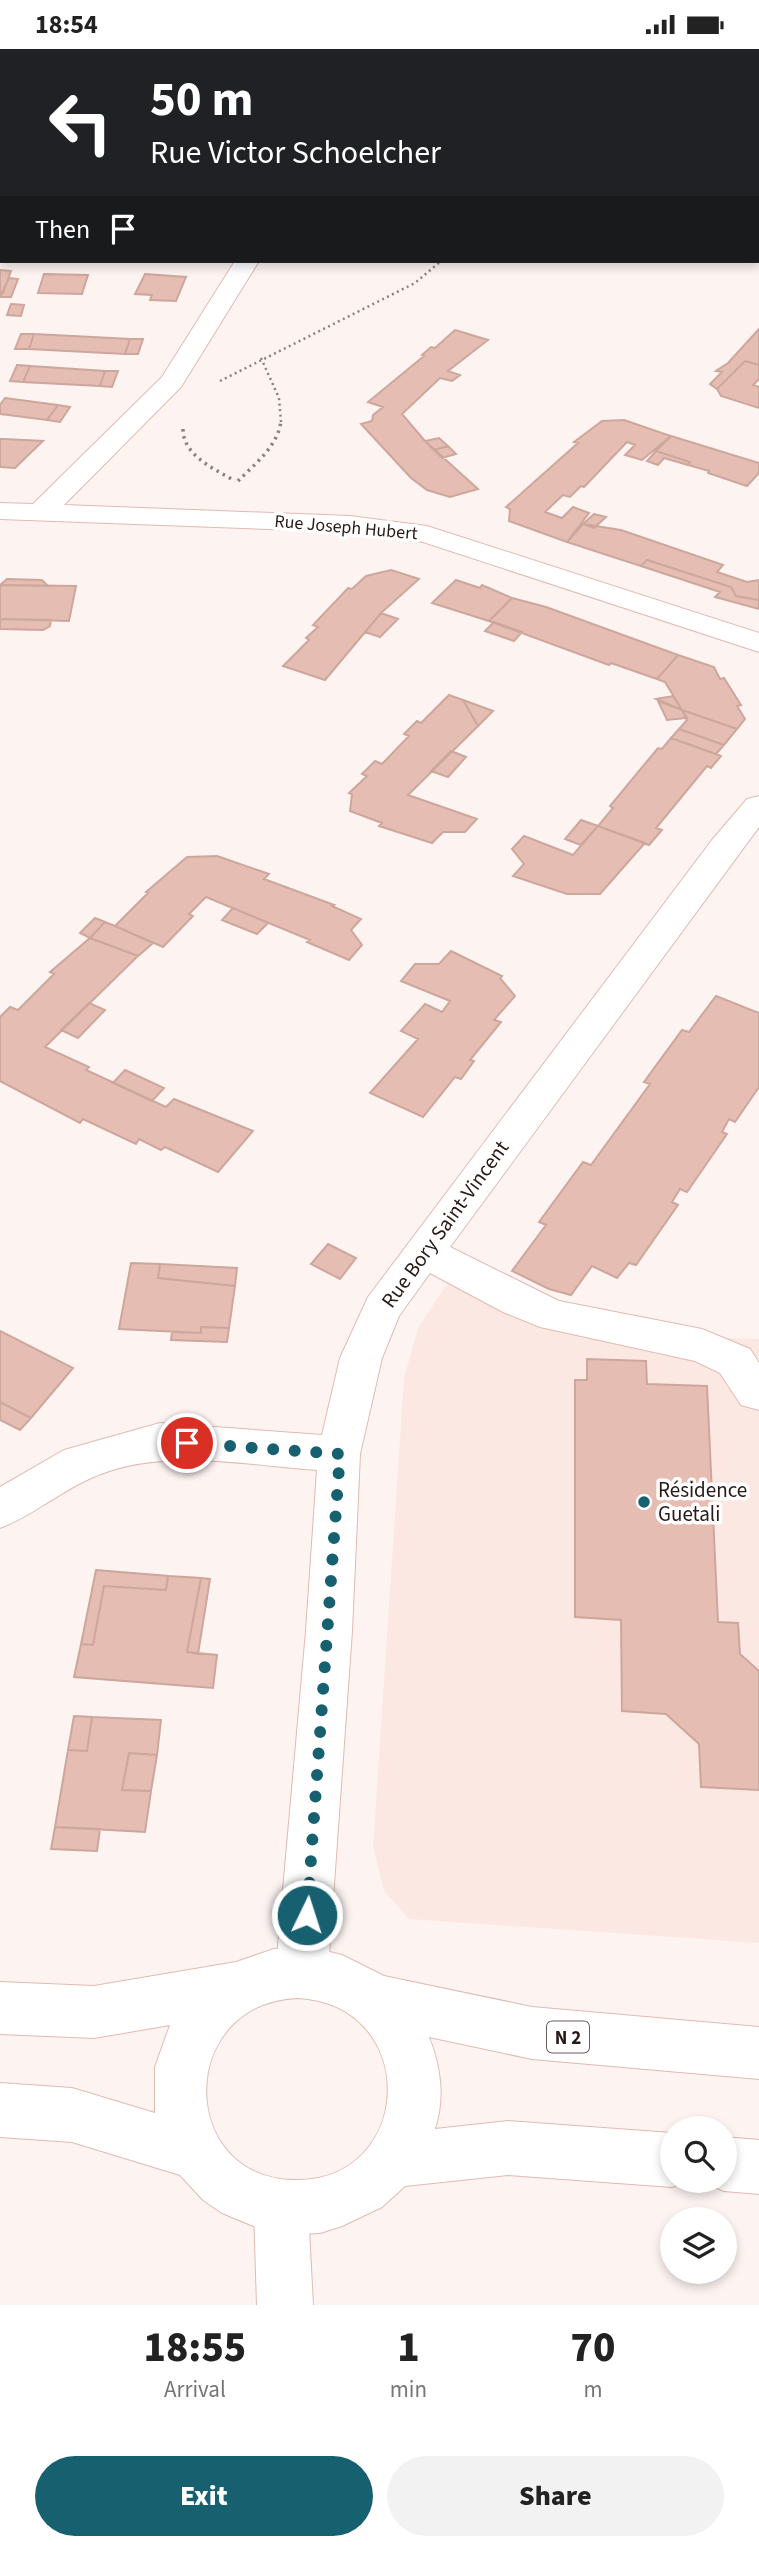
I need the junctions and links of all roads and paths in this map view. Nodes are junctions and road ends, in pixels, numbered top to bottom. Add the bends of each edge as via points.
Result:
1 (246, 263) edge
2 (439, 263) edge
3 (261, 358) junction
4 (213, 385) dead end
5 (183, 426) dead end
6 (237, 482) junction
7 (239, 492) dead end
8 (0, 511) edge
9 (41, 512) junction
10 (759, 643) edge
11 (759, 806) edge
12 (423, 1251) junction
13 (757, 1393) edge
14 (340, 1454) junction
15 (3, 1502) edge
16 (302, 1969) junction
17 (240, 1987) junction
18 (380, 2001) junction
19 (0, 2008) edge
20 (759, 2053) edge
21 (0, 2110) edge
22 (196, 2153) junction
23 (660, 2159) edge
24 (390, 2161) junction
25 (737, 2165) edge
26 (759, 2167) edge
27 (281, 2210) junction
28 (285, 2305) edge

1 - 9 street via 172,381
2 - 3 path via 415,283
3 - 4 path
3 - 6 path via 281,394 283,424 271,448
5 - 6 path via 183,438 200,461
6 - 7 path
8 - 9 street, Rue Joseph Hubert
9 - 10 street, Rue Joseph Hubert via 350,524 426,534
11 - 12 street, Rue Bory Saint-Vincent
12 - 13 street via 554,1316 702,1346 735,1361
12 - 14 street, Rue Bory Saint-Vincent via 382,1308 361,1358
14 - 15 street via 160,1441 79,1463
14 - 16 street, Rue Bory Saint-Vincent
16 - 17 street, N 2 via 270,1973
16 - 18 street, N 2 via 330,1973
17 - 19 street, N 2 via 94,2012
17 - 22 street, N 2 via 211,2011 191,2043 181,2079 183,2118
18 - 20 street, N 2 via 532,2033
18 - 24 street, N 2 via 400,2028 412,2060 414,2094 407,2130
21 - 22 street via 72,2115
22 - 27 street, N 2 via 218,2182 246,2200
23 - 24 street via 508,2148
24 - 27 street, N 2 via 360,2190 322,2207
25 - 26 street
27 - 28 street

